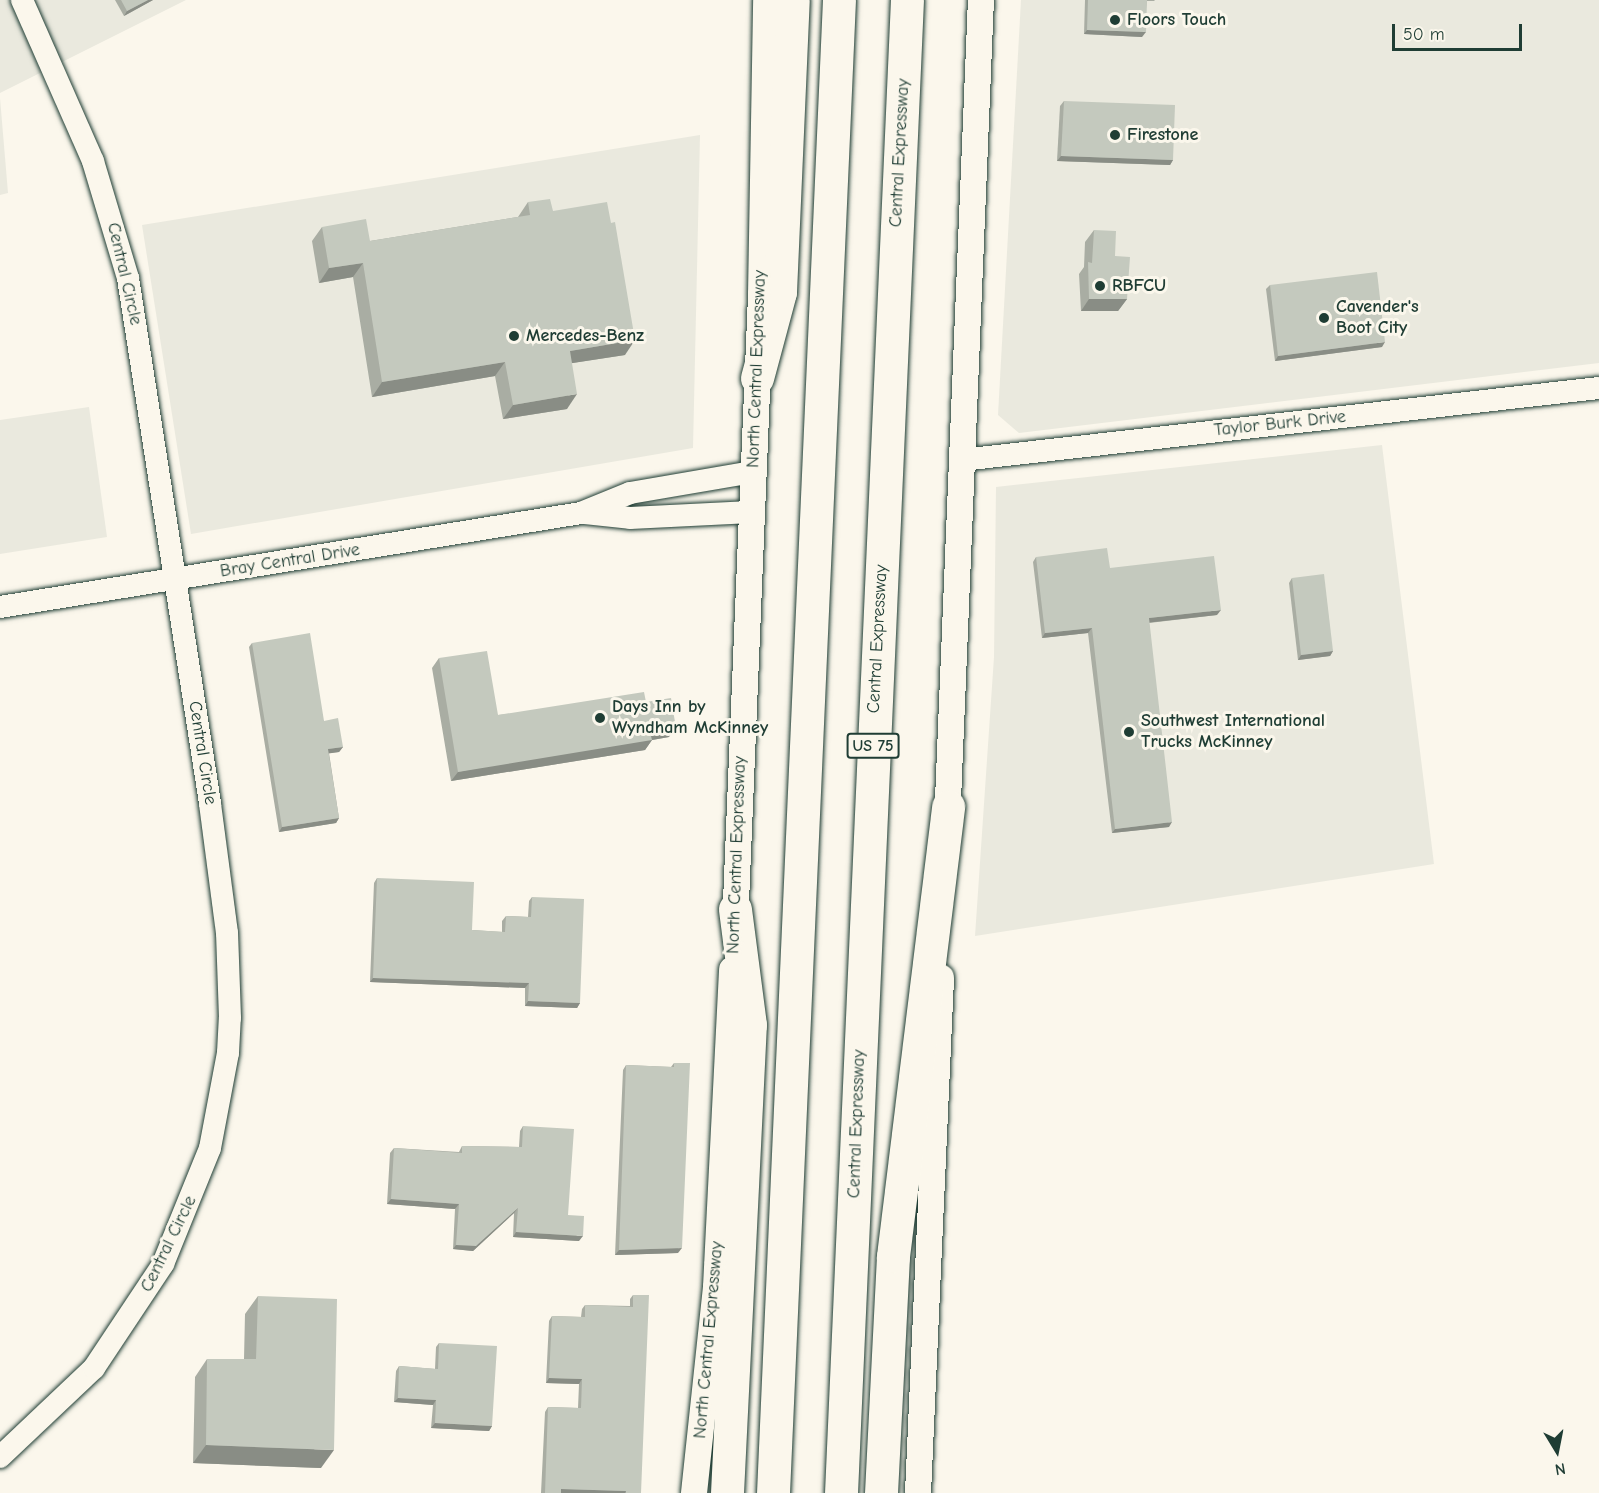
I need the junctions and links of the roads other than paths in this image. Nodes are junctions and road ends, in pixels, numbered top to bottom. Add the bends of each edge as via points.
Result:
1 (22, 0) edge
2 (766, 0) edge
3 (793, 0) edge
4 (839, 0) edge
5 (907, 0) edge
6 (981, 0) edge
7 (757, 378) junction
8 (1599, 388) edge
9 (962, 460) junction
10 (753, 472) junction
11 (751, 512) junction
12 (581, 513) junction
13 (176, 580) junction
14 (0, 607) edge
15 (948, 806) junction
16 (735, 909) junction
17 (0, 1457) edge
18 (694, 1493) edge
19 (727, 1493) edge
20 (773, 1493) edge
21 (841, 1493) edge
22 (881, 1493) edge
23 (918, 1493) edge

1 - 13 street, Central Circle via 93,161 128,278
2 - 7 main road, North Central Expressway
3 - 7 highway via 780,292
4 - 20 highway
5 - 21 highway, Central Expressway / US 75
6 - 9 main road
7 - 10 main road, North Central Expressway
8 - 9 street, Taylor Burk Drive
9 - 15 main road
10 - 11 main road, North Central Expressway
10 - 12 street, Bray Central Drive via 630,493
11 - 12 street, Bray Central Drive via 630,518
11 - 16 main road, North Central Expressway
12 - 13 street, Bray Central Drive
13 - 14 street, Bray Central Drive
13 - 17 street, Central Circle via 227,933 230,1018 219,1114 197,1187 172,1245 122,1331 71,1394
15 - 22 highway via 893,1256
15 - 23 main road
16 - 18 main road, North Central Expressway via 716,1287
16 - 19 highway via 750,1024

